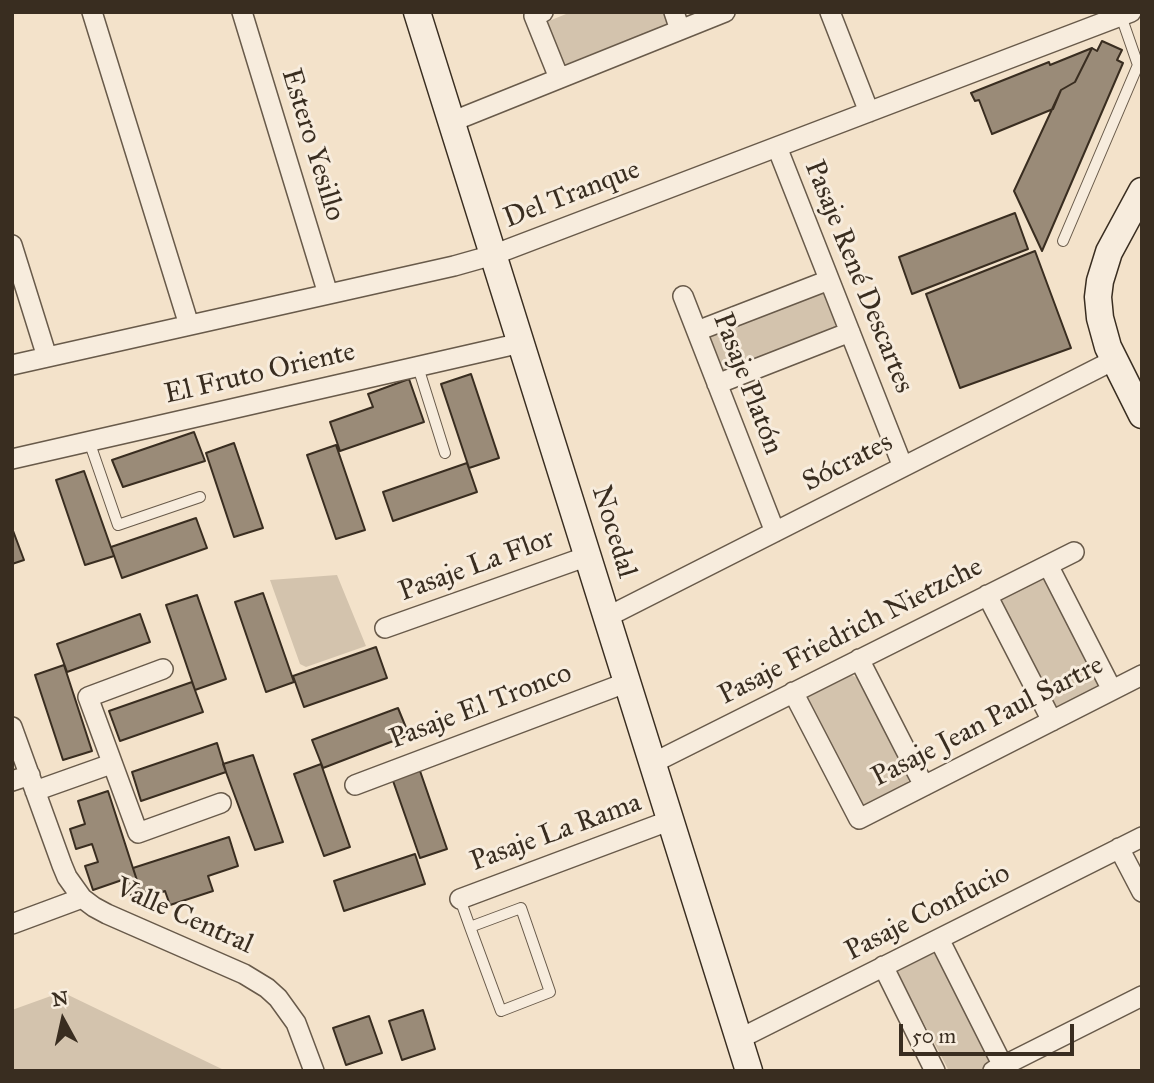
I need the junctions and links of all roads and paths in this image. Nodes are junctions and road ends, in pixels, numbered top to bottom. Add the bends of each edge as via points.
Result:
1 (92, 12) edge
2 (242, 12) edge
3 (417, 12) edge
4 (725, 12) edge
5 (830, 12) edge
6 (538, 14) edge
7 (1126, 14) edge
8 (677, 21) edge
9 (559, 78) junction
10 (869, 112) junction
11 (451, 122) junction
12 (776, 147) junction
13 (1142, 191) edge
14 (1063, 241) dead end
15 (12, 246) edge
16 (493, 255) junction
17 (829, 280) junction
18 (328, 294) junction
19 (683, 296) dead end
20 (189, 325) junction
21 (697, 331) junction
22 (850, 332) junction
23 (521, 343) junction
24 (47, 357) junction
25 (1114, 360) junction
26 (12, 365) edge
27 (418, 367) junction
28 (717, 384) junction
29 (1142, 415) edge
30 (89, 441) junction
31 (445, 453) dead end
32 (12, 459) edge
33 (903, 467) junction
34 (200, 497) dead end
35 (775, 532) junction
36 (1074, 552) dead end
37 (588, 556) junction
38 (1048, 565) junction
39 (987, 595) junction
40 (607, 617) junction
41 (385, 628) dead end
42 (859, 659) junction
43 (163, 669) dead end
44 (1142, 675) edge
45 (628, 682) junction
46 (1112, 690) junction
47 (793, 692) junction
48 (1052, 721) junction
49 (12, 727) edge
50 (653, 763) junction
51 (111, 764) junction
52 (26, 782) edge
53 (355, 785) dead end
54 (924, 786) junction
55 (221, 803) dead end
56 (671, 820) junction
57 (1142, 836) edge
58 (1119, 848) junction
59 (1142, 892) edge
60 (82, 898) junction
61 (460, 899) joint
62 (12, 924) edge
63 (470, 927) junction
64 (939, 939) junction
65 (884, 966) junction
66 (1142, 996) edge
67 (739, 1039) junction
68 (998, 1068) edge
69 (314, 1071) edge
70 (749, 1071) edge
71 (936, 1071) edge

1 - 20 street
2 - 18 street, Estero Yesillo
3 - 11 street, Nocedal
4 - 8 street
5 - 10 street
6 - 9 street
7 - 10 street, Del Tranque
7 - 14 lane via 1138,65
8 - 9 street
9 - 11 street
10 - 12 street, Del Tranque
11 - 16 street, Nocedal
12 - 16 street, Del Tranque
12 - 17 street, Pasaje René Descartes
13 - 25 street via 1109,252 1100,281 1100,318
15 - 24 street
16 - 18 street, Del Tranque
16 - 23 street, Nocedal
17 - 21 street
17 - 22 street, Pasaje René Descartes
18 - 20 street, Del Tranque
19 - 21 street, Pasaje Platón
20 - 24 street, Del Tranque
21 - 28 street, Pasaje Platón
22 - 28 street
22 - 33 street, Pasaje René Descartes
23 - 27 street, El Fruto Oriente
23 - 37 street, Nocedal
24 - 26 street, Del Tranque
25 - 29 street
25 - 33 street, Sócrates
27 - 30 street, El Fruto Oriente
27 - 31 lane
28 - 35 street, Pasaje Platón
30 - 32 street, El Fruto Oriente
30 - 34 lane via 118,525
33 - 35 street, Sócrates
35 - 40 street, Sócrates
36 - 38 street, Pasaje Friedrich Nietzche
37 - 40 street, Nocedal
37 - 41 street, Pasaje La Flor
38 - 39 street, Pasaje Friedrich Nietzche
38 - 46 street
39 - 42 street, Pasaje Friedrich Nietzche
39 - 48 street
40 - 45 street, Nocedal
42 - 47 street, Pasaje Friedrich Nietzche
42 - 54 street
43 - 51 street via 88,697
44 - 46 street, Pasaje Jean Paul Sartre
45 - 50 street, Nocedal
45 - 53 street, Pasaje El Tronco
46 - 48 street, Pasaje Jean Paul Sartre
47 - 50 street, Pasaje Friedrich Nietzche
47 - 54 street, Pasaje Jean Paul Sartre via 859,819
48 - 54 street, Pasaje Jean Paul Sartre
49 - 52 street, Valle Central
50 - 56 street, Nocedal
51 - 52 street
51 - 55 street via 138,833
52 - 60 street, Valle Central via 67,877
56 - 61 street, Pasaje La Rama
56 - 67 street, Nocedal
57 - 58 street, Pasaje Confucio
58 - 59 street
58 - 64 street, Pasaje Confucio
60 - 62 street
60 - 69 street, Valle Central via 267,988 296,1023
61 - 63 lane
63 - 63 lane via 501,1011 550,992 521,908
64 - 65 street, Pasaje Confucio
64 - 68 street
65 - 67 street, Pasaje Confucio
65 - 71 street
66 - 68 street
67 - 70 street, Nocedal

